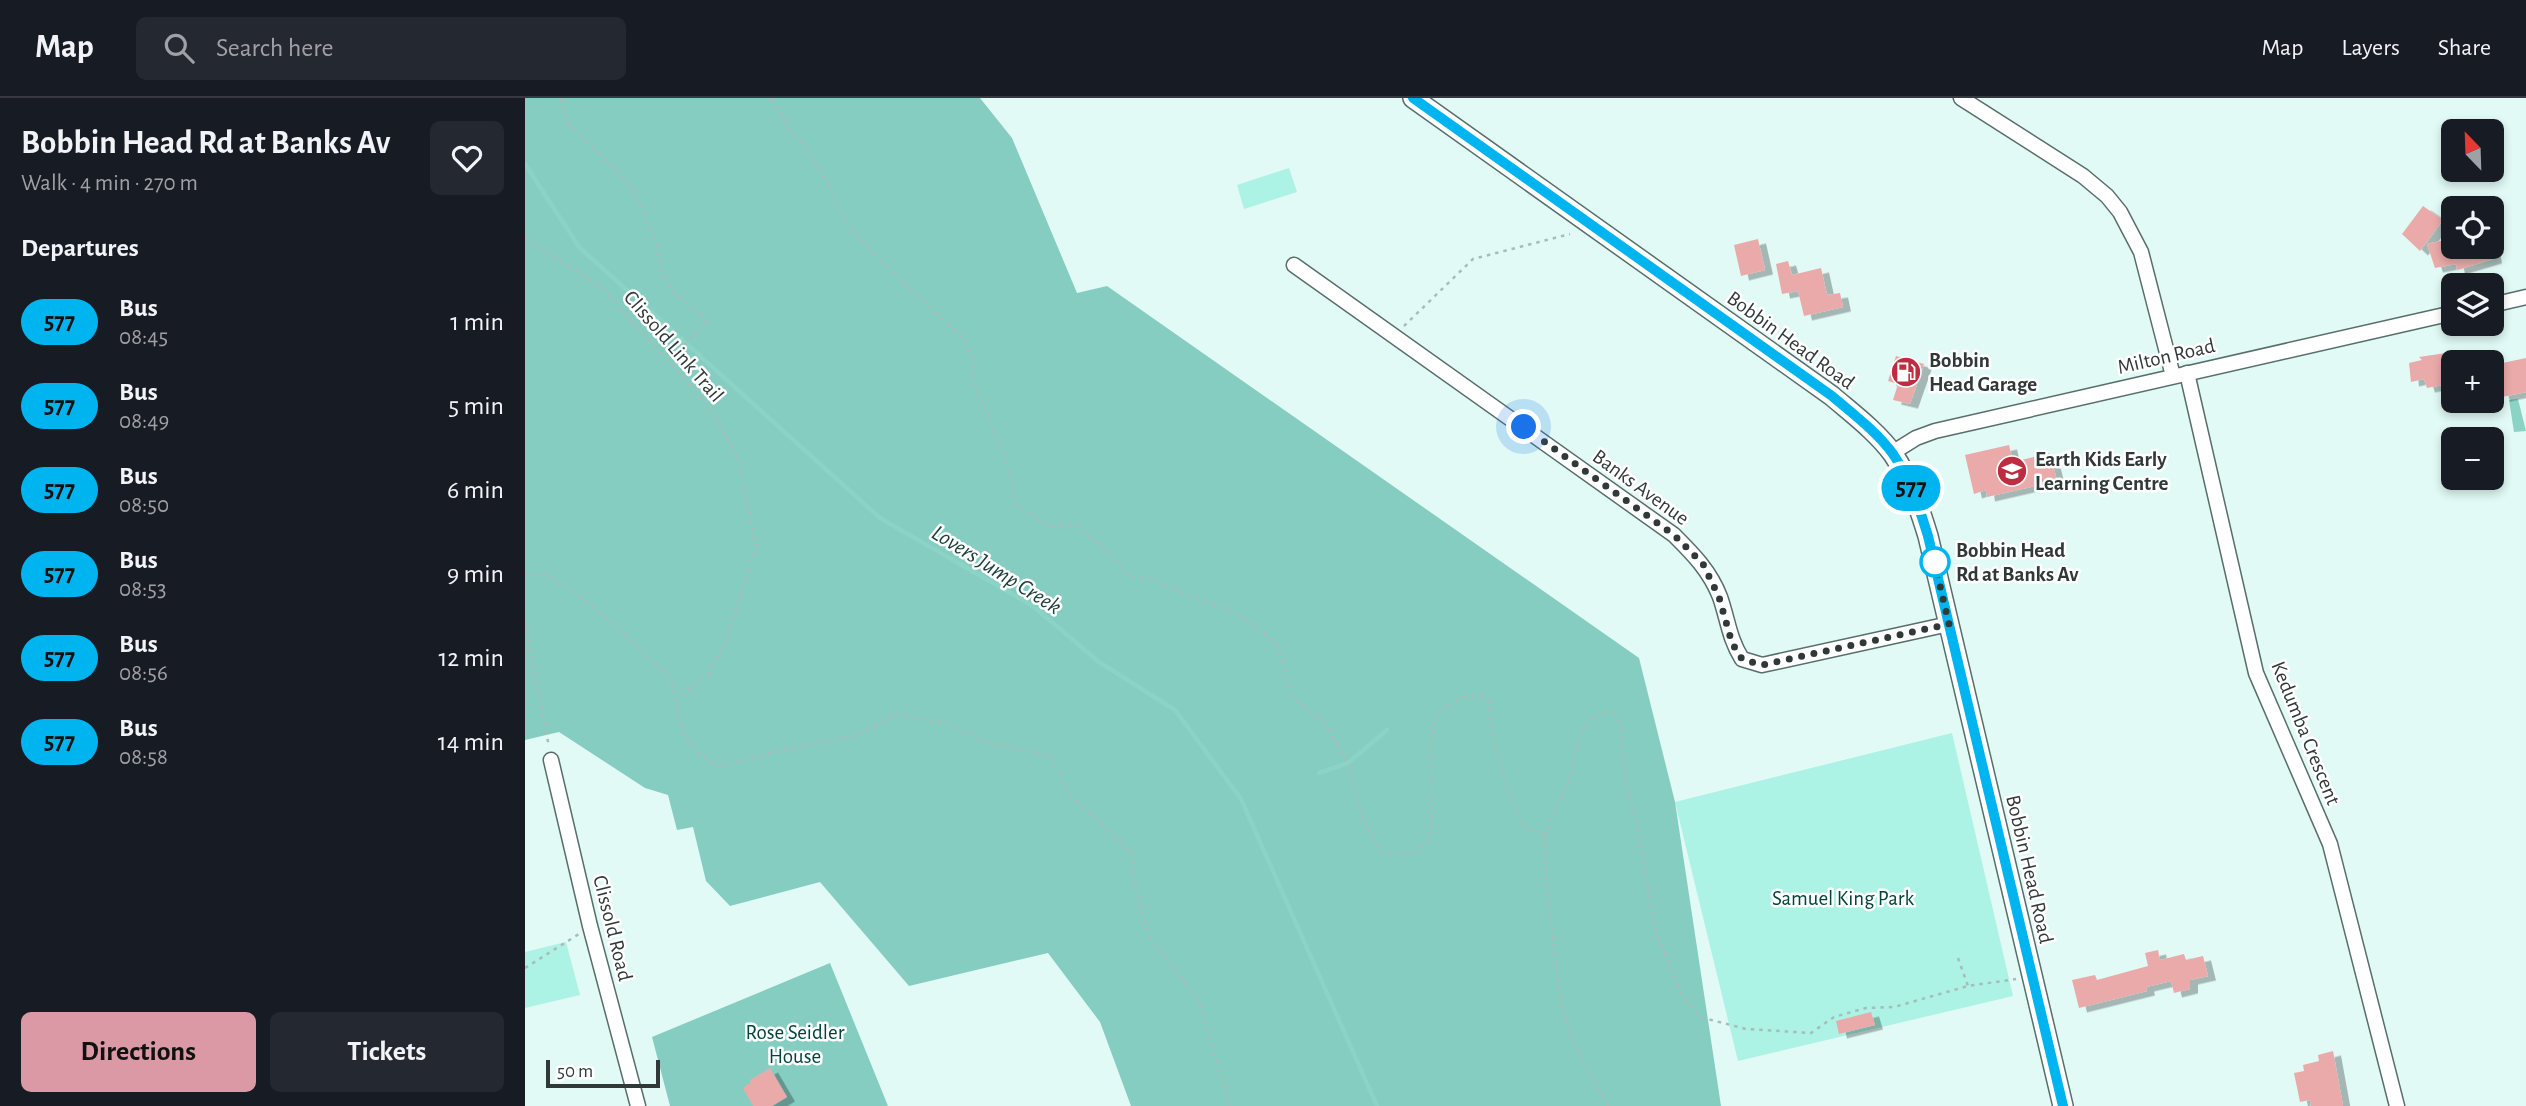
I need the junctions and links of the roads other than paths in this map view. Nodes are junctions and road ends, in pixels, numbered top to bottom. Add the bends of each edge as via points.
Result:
1 (1413, 98) edge
2 (1961, 98) edge
3 (1294, 265) dead end
4 (2526, 297) edge
5 (2504, 302) edge
6 (2441, 316) edge
7 (2180, 374) junction
8 (1892, 453) junction
9 (1949, 624) junction
10 (551, 760) road end
11 (638, 1106) edge
12 (2063, 1106) edge
13 (2397, 1106) edge

1 - 8 main road, Bobbin Head Road via 1832,396
2 - 7 street, Kedumba Crescent via 2084,176 2120,212 2141,252
3 - 9 street, Banks Avenue via 1674,535 1703,564 1742,659 1762,665
4 - 5 street
6 - 7 street, Milton Road
7 - 8 street, Milton Road via 1935,431
7 - 13 street, Kedumba Crescent via 2256,673 2330,844
8 - 9 main road, Bobbin Head Road via 1918,502
9 - 12 main road, Bobbin Head Road
10 - 11 street, Clissold Road

